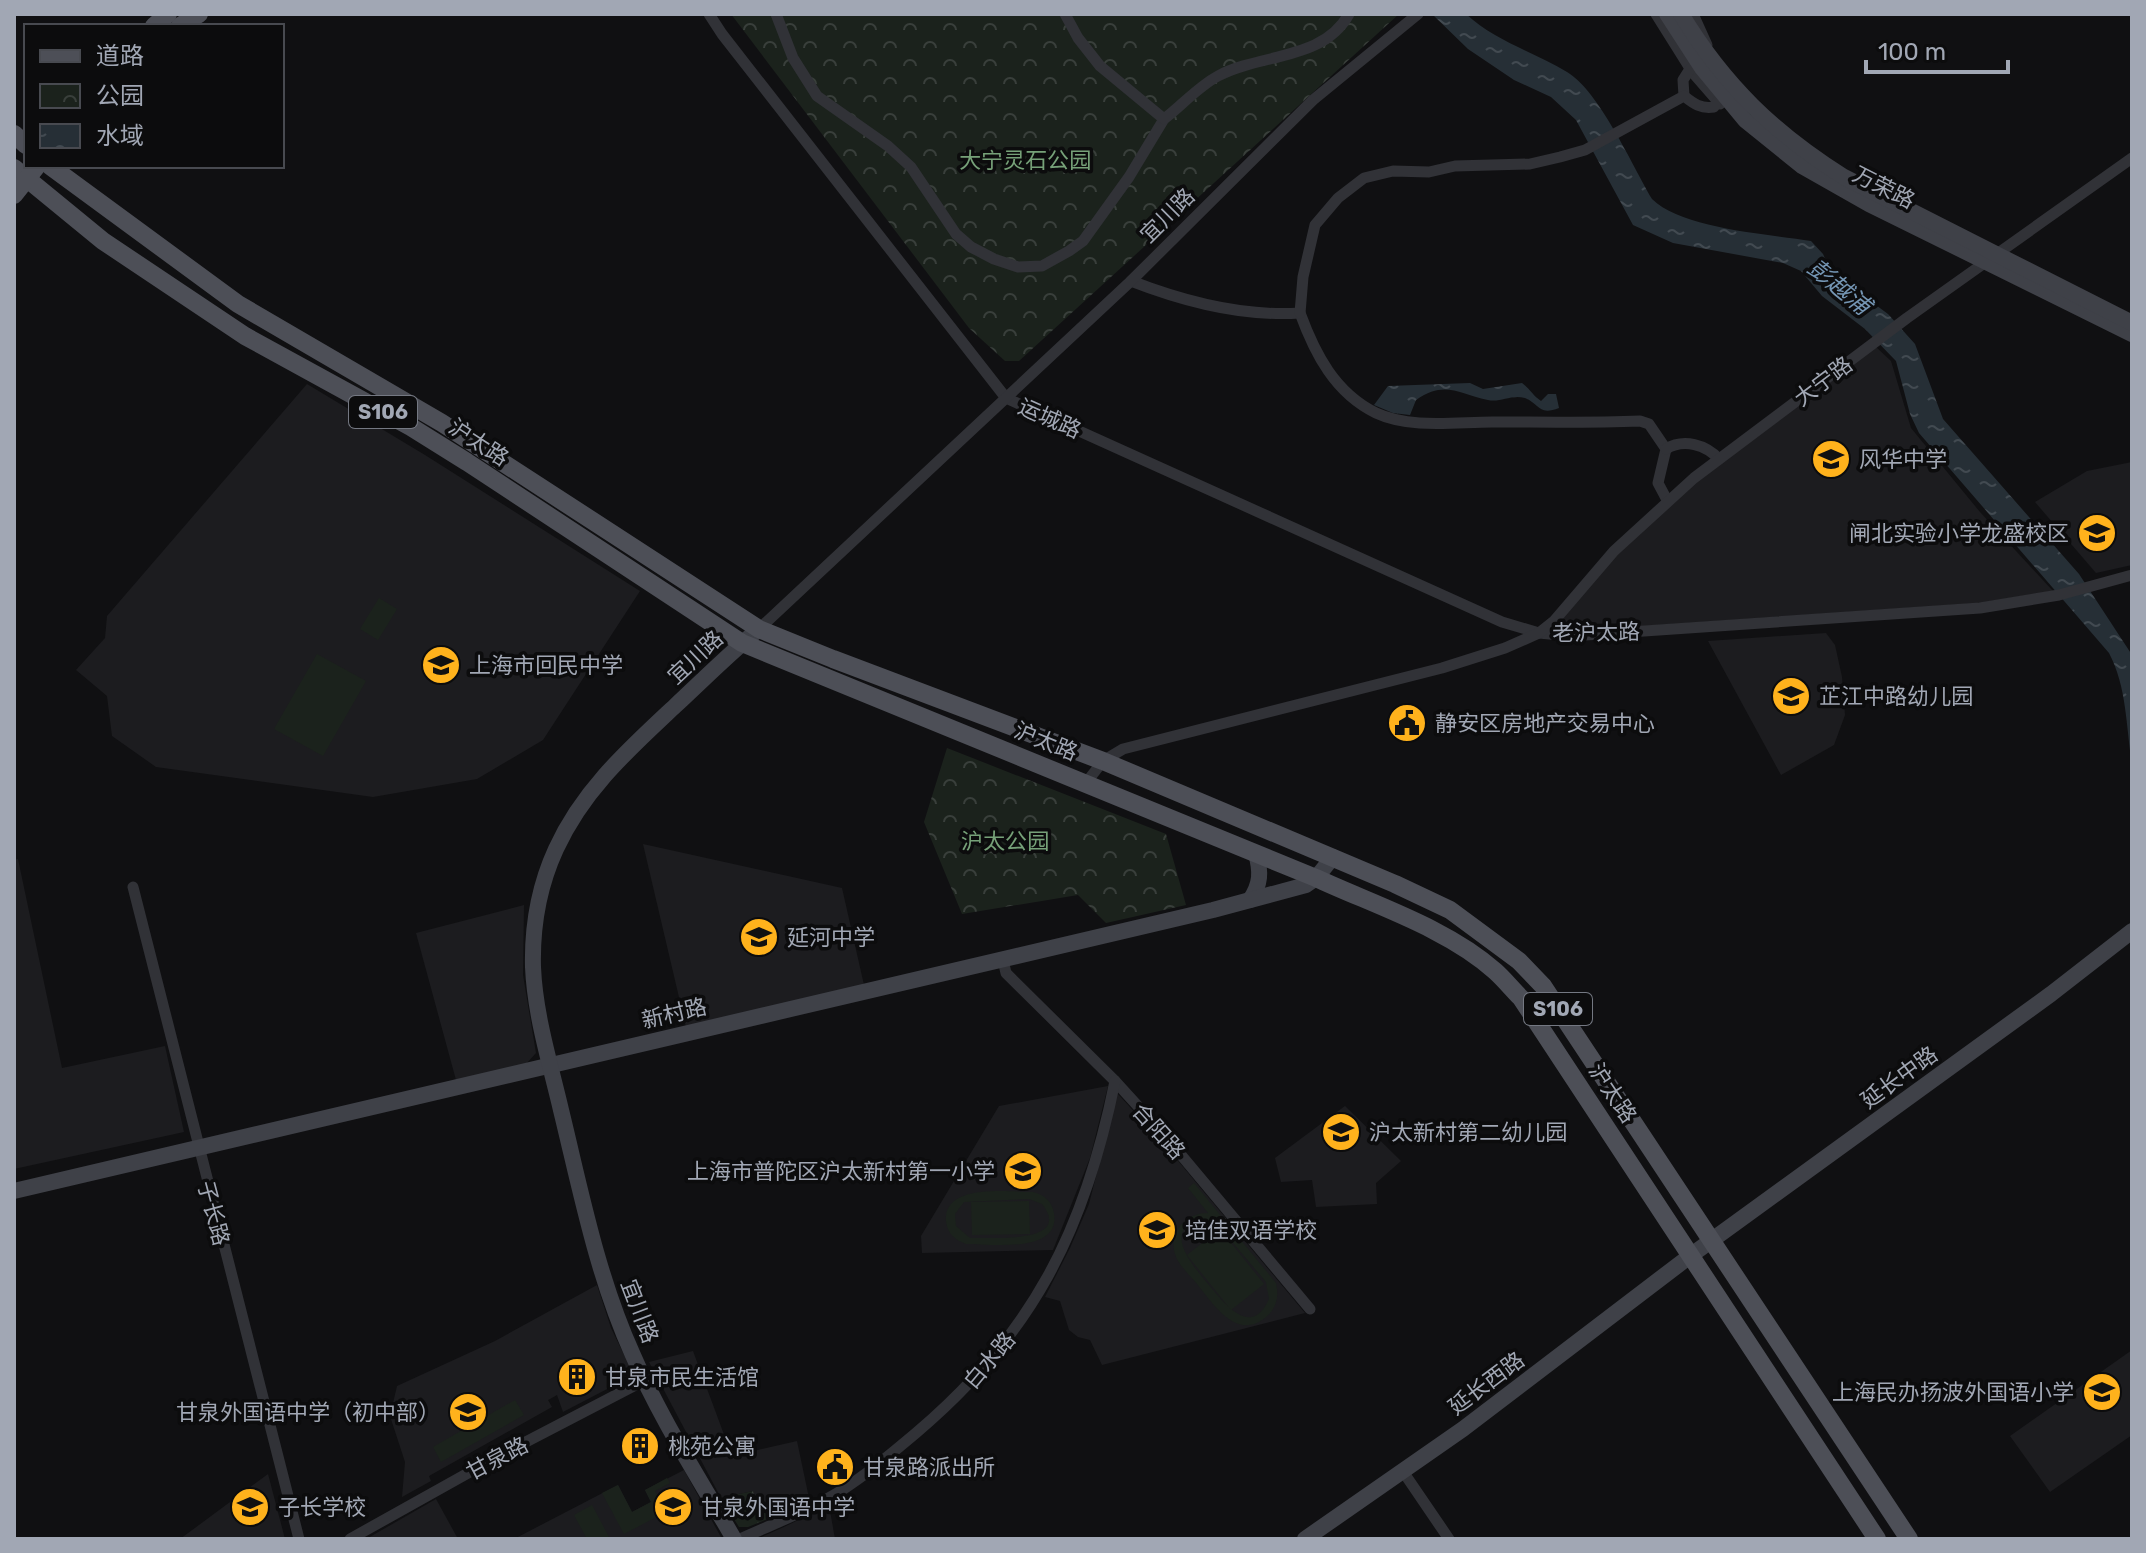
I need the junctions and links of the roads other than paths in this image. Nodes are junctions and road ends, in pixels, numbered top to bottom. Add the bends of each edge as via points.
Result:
1 (709, 14) edge
2 (776, 14) edge
3 (1065, 14) edge
4 (1349, 14) edge
5 (1418, 14) edge
6 (1656, 14) edge
7 (1667, 14) edge
8 (1681, 14) edge
9 (1693, 14) edge
10 (1712, 61) junction
11 (1690, 69) junction
12 (1684, 96) junction
13 (1717, 102) junction
14 (1164, 119) junction
15 (1745, 120) junction
16 (2132, 158) edge
17 (53, 168) edge
18 (23, 170) edge
19 (14, 195) edge
20 (1991, 258) junction
21 (1131, 281) junction
22 (1300, 313) junction
23 (2132, 323) edge
24 (2132, 334) edge
25 (1006, 398) junction
26 (1666, 449) junction
27 (1719, 459) junction
28 (1667, 500) junction
29 (2132, 575) edge
30 (759, 629) junction
31 (1539, 633) junction
32 (742, 643) junction
33 (1103, 761) junction
34 (1086, 783) junction
35 (1256, 853) junction
36 (1333, 857) junction
37 (1316, 878) junction
38 (133, 887) dead end
39 (1250, 900) junction
40 (2132, 931) edge
41 (1003, 960) junction
42 (551, 1065) junction
43 (1115, 1081) junction
44 (198, 1149) junction
45 (14, 1191) edge
46 (1711, 1240) junction
47 (1690, 1256) junction
48 (1310, 1309) dead end
49 (645, 1380) junction
50 (1402, 1470) junction
51 (299, 1539) edge
52 (350, 1539) edge
53 (737, 1539) edge
54 (1305, 1539) edge
55 (1449, 1539) edge
56 (1877, 1539) edge
57 (1909, 1539) edge

1 - 25 street, 运城路
2 - 14 street via 793,58 817,96 911,167 956,234 971,247 1018,267 1042,266 1083,241
3 - 14 street via 1100,66
4 - 14 street via 1341,29 1321,43 1217,76
5 - 21 street, 宜川路 via 1313,100
6 - 11 street
7 - 15 main road, 万荣路
8 - 10 main road, 万荣路
9 - 10 street
10 - 20 main road, 万荣路 via 1754,110 1809,155
11 - 12 street via 1683,80
11 - 13 street
12 - 13 street via 1705,108
12 - 22 street via 1585,150 1530,164 1393,171 1364,178 1315,225
13 - 15 street
15 - 20 main road, 万荣路 via 1838,188
16 - 20 street, 大宁路
17 - 30 main road, 沪太路 / S106 via 238,304 442,423
18 - 19 main road
18 - 32 main road, 沪太路 / S106 via 103,241 245,336 434,441
20 - 23 main road, 万荣路
20 - 24 main road, 万荣路
20 - 27 street, 大宁路
21 - 22 street via 1206,305
21 - 25 street, 宜川路
22 - 26 street via 1314,350 1337,384 1378,414 1425,422 1640,421 1649,424
25 - 30 street, 宜川路
25 - 31 street, 运城路 via 1502,622
26 - 27 street via 1675,444 1703,447
26 - 28 street via 1658,483
27 - 28 street, 大宁路
28 - 31 street, 大宁路
29 - 31 street, 老沪太路 via 2059,595 1980,608 1571,636
30 - 32 main road, 宜川路
30 - 33 main road, 沪太路 / S106
31 - 33 street, 老沪太路 via 1482,657 1123,749
32 - 34 main road, 沪太路 / S106
32 - 42 main road, 宜川路 via 606,772 555,851 539,898 533,953 534,986
33 - 34 street, 老沪太路
33 - 36 main road, 沪太路 / S106
34 - 35 main road, 沪太路 / S106
35 - 37 main road, 沪太路 / S106
35 - 39 main road via 1261,871
36 - 37 main road, 新村路
36 - 46 main road, 沪太路 / S106 via 1450,910 1519,961 1543,986
37 - 39 main road, 新村路
37 - 47 main road, 沪太路 / S106 via 1409,919 1493,969 1529,1010
38 - 44 street, 子长路
39 - 41 main road, 新村路
40 - 46 main road, 延长中路
41 - 42 main road, 新村路
41 - 43 street, 合阳路 via 1006,973
42 - 44 main road, 新村路
42 - 49 main road, 宜川路 via 593,1245
43 - 48 street, 合阳路
43 - 53 street, 白水路 via 1096,1160 1066,1242 998,1353 939,1414 864,1475 820,1503
44 - 45 main road, 新村路
44 - 51 street, 子长路
46 - 47 main road, 延长中路
46 - 57 main road, 沪太路 / S106
47 - 50 main road, 延长西路
47 - 56 main road, 沪太路 / S106
49 - 52 street, 甘泉路
49 - 53 main road, 宜川路
50 - 54 main road, 延长西路
50 - 55 street

